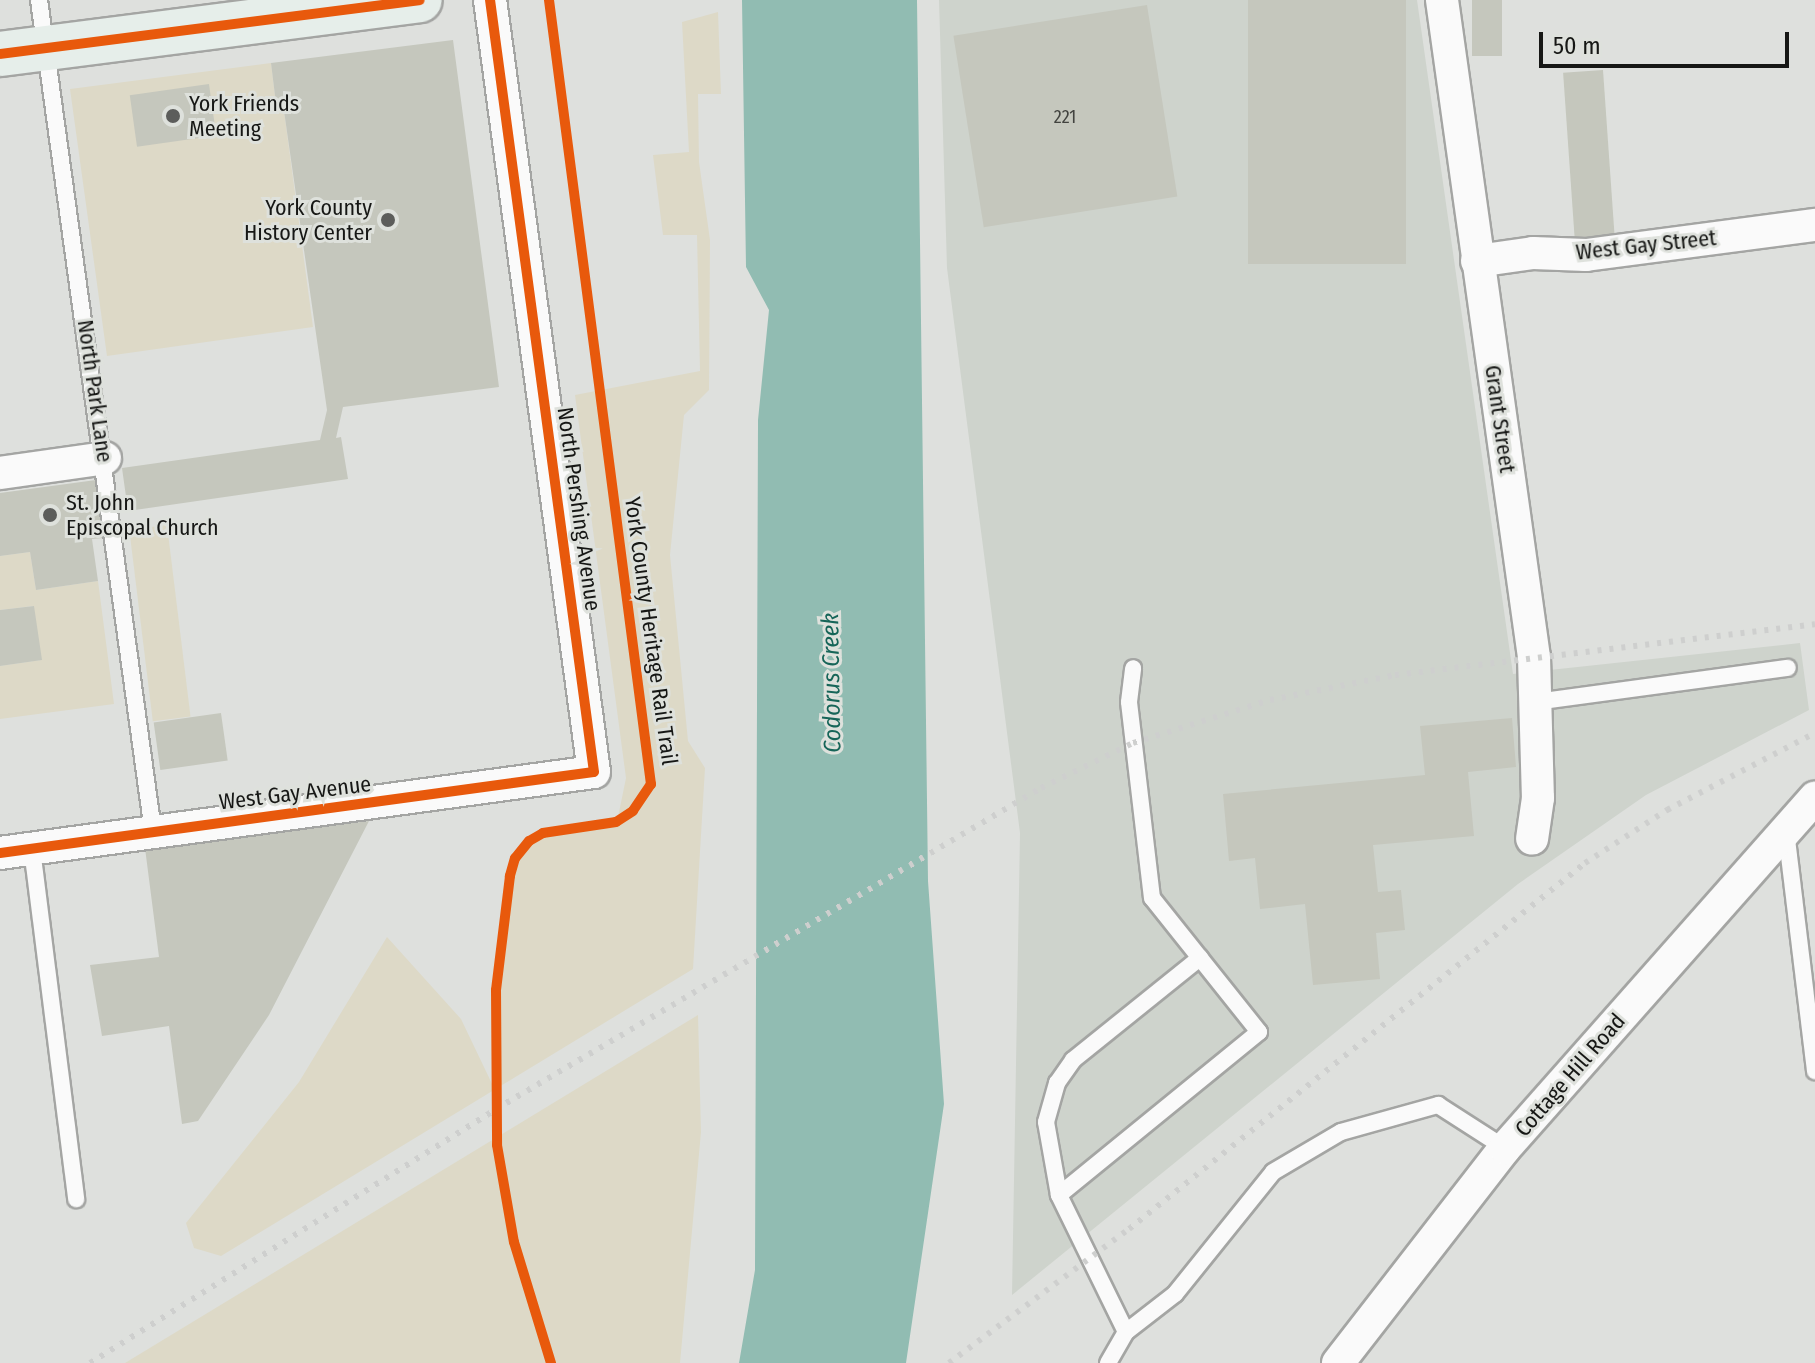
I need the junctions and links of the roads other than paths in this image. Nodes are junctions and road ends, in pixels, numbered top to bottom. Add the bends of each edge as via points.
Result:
1 (39, 0) edge
2 (420, 0) edge
3 (490, 0) edge
4 (1442, 0) edge
5 (45, 48) junction
6 (0, 54) edge
7 (1815, 225) edge
8 (1477, 261) junction
9 (105, 458) junction
10 (0, 473) edge
11 (1133, 668) dead end
12 (1788, 668) dead end
13 (1535, 702) junction
14 (594, 772) joint
15 (1815, 797) edge
16 (1785, 829) junction
17 (153, 831) junction
18 (1532, 839) dead end
19 (32, 849) junction
20 (0, 853) edge
21 (1200, 958) junction
22 (1815, 1071) edge
23 (1505, 1148) junction
24 (1059, 1195) junction
25 (76, 1199) dead end
26 (1126, 1332) junction
27 (1108, 1363) edge
28 (1338, 1363) edge

1 - 5 lane, North Park Lane
2 - 5 main road
3 - 14 street, North Pershing Avenue
4 - 8 street, Grant Street
5 - 6 main road
5 - 9 lane, North Park Lane
7 - 8 street, West Gay Street via 1586,255 1533,253
8 - 13 street, Grant Street via 1534,657
9 - 10 street
9 - 17 lane, North Park Lane
11 - 21 lane via 1129,702 1152,898
12 - 13 lane
13 - 18 street, Grant Street via 1538,798
14 - 17 street, West Gay Avenue
15 - 16 street, Cottage Hill Road
16 - 22 lane
16 - 23 street, Cottage Hill Road
17 - 19 street, West Gay Avenue
19 - 20 street, West Gay Avenue
19 - 25 lane
21 - 24 lane via 1073,1060 1057,1083 1046,1122
21 - 24 lane via 1259,1032
23 - 26 lane via 1438,1105 1341,1132 1273,1172 1175,1294
23 - 28 street, Cottage Hill Road
24 - 26 lane
26 - 27 lane

